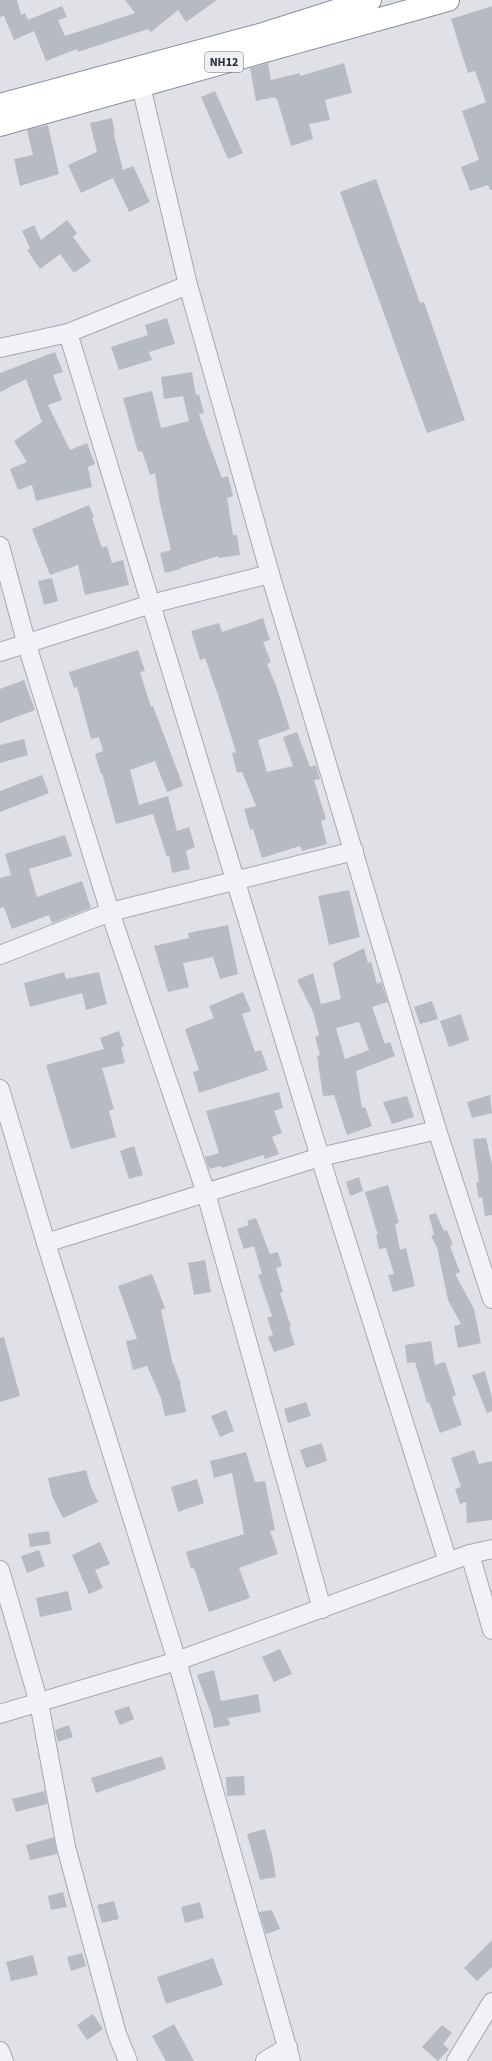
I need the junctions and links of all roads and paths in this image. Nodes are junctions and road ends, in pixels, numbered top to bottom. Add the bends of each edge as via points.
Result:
1 (448, 0) edge
2 (365, 1) edge
3 (371, 23) junction
4 (141, 86) junction
5 (0, 105) edge
6 (0, 125) edge
7 (188, 285) junction
8 (68, 333) junction
9 (0, 348) edge
10 (0, 546) edge
11 (270, 574) junction
12 (151, 604) junction
13 (27, 645) junction
14 (0, 652) edge
15 (354, 851) junction
16 (236, 880) junction
17 (110, 912) junction
18 (0, 955) edge
19 (0, 1089) edge
20 (437, 1130) junction
21 (320, 1157) junction
22 (206, 1193) junction
23 (46, 1243) junction
24 (492, 1299) edge
25 (492, 1549) edge
26 (470, 1554) junction
27 (448, 1562) junction
28 (0, 1570) edge
29 (322, 1609) junction
30 (492, 1630) edge
31 (177, 1661) junction
32 (39, 1703) junction
33 (0, 1714) edge
34 (492, 2002) edge
35 (0, 2051) edge
36 (289, 2054) edge
37 (4, 2061) edge
38 (128, 2061) edge
39 (265, 2061) edge
40 (456, 2061) edge

1 - 3 highway, NH12
2 - 3 street
2 - 5 highway, NH12 via 263,34
3 - 4 highway, NH12
4 - 6 highway, NH12
4 - 7 street
7 - 8 street
7 - 11 street
8 - 9 street
8 - 12 street
10 - 13 street
11 - 12 street
11 - 15 street
12 - 13 street
12 - 16 street
13 - 14 street
13 - 17 street
15 - 16 street
15 - 20 street
16 - 17 street
16 - 21 street
17 - 18 street
17 - 22 street
19 - 23 street
20 - 21 street
20 - 24 street
21 - 22 street
21 - 27 street
22 - 23 street
22 - 29 street
23 - 31 street
25 - 26 street
26 - 27 street
26 - 30 street
27 - 29 street
28 - 32 street
29 - 31 street
31 - 32 street
31 - 36 street
32 - 33 street
32 - 38 street via 66,1847 117,2034
34 - 40 street
35 - 37 street
36 - 39 street

